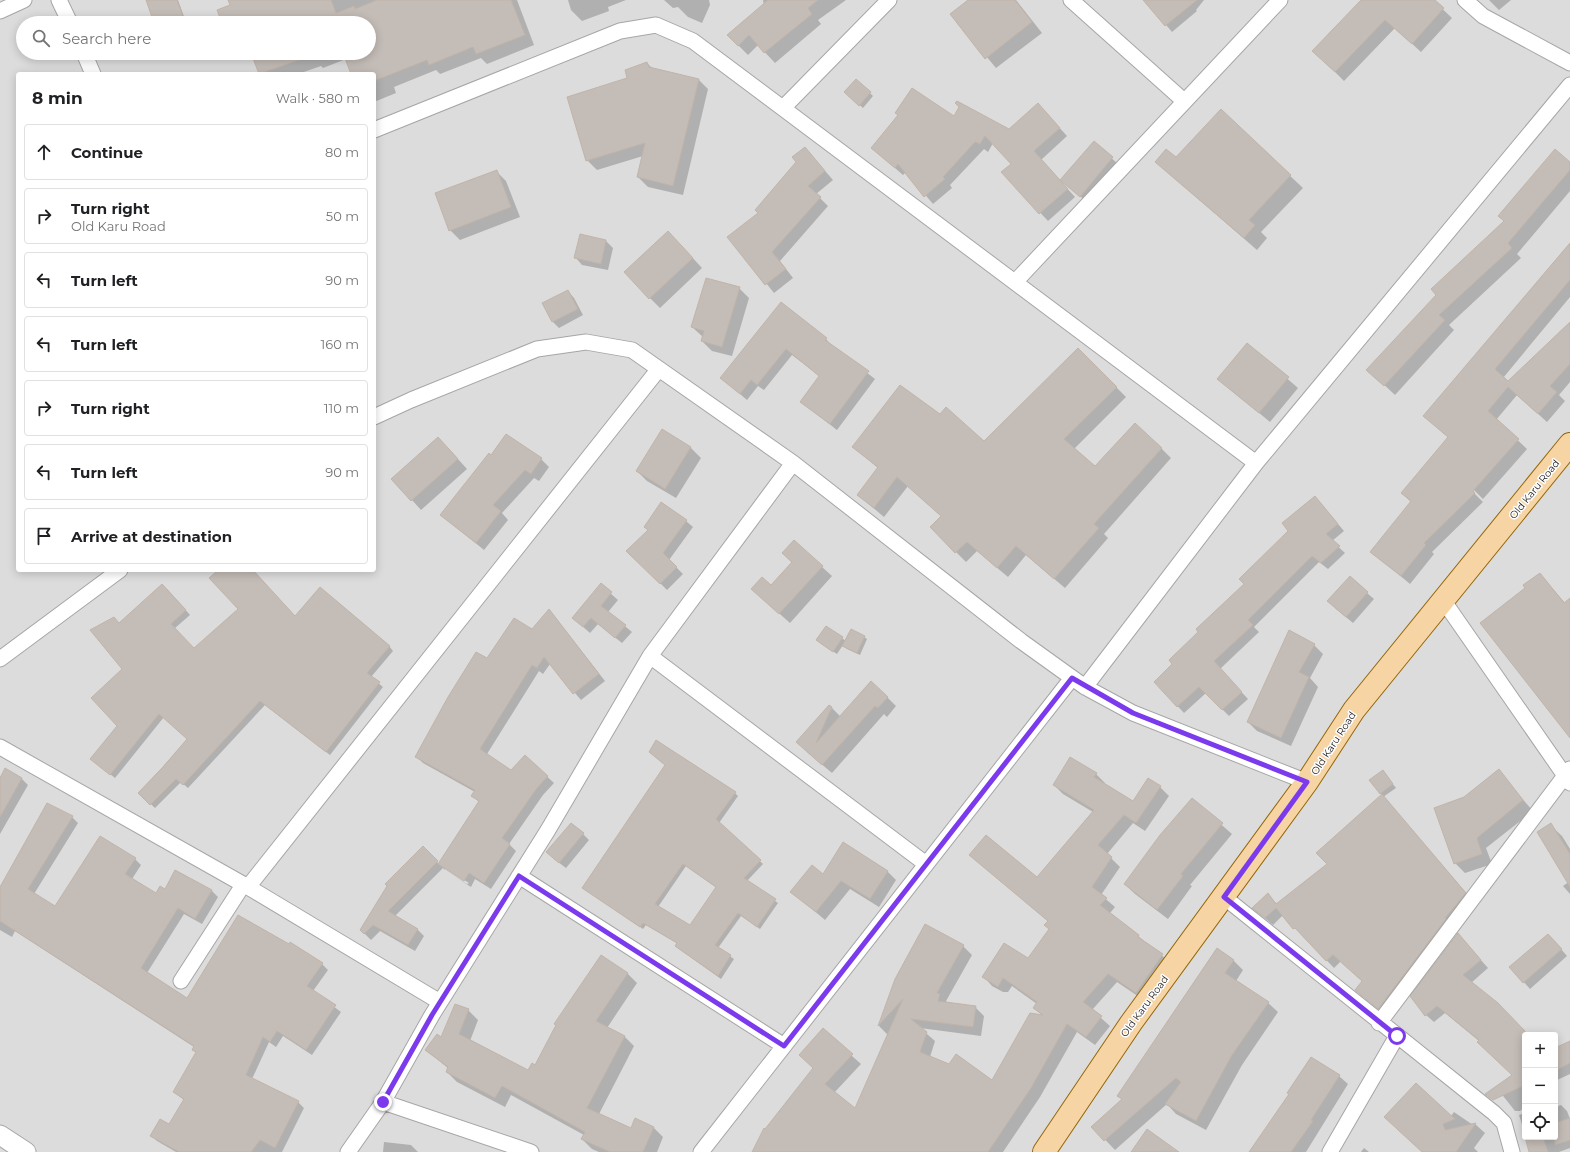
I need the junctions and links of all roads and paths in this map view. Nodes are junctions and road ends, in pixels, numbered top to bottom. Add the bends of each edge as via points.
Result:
1 (24, 0) edge
2 (59, 0) edge
3 (888, 0) edge
4 (1071, 0) edge
5 (1280, 0) edge
6 (1464, 0) edge
7 (0, 11) edge
8 (67, 16) edge
9 (87, 60) edge
10 (1570, 63) edge
11 (92, 72) edge
12 (1570, 84) edge
13 (1184, 102) junction
14 (783, 108) junction
15 (376, 129) edge
16 (1015, 282) junction
17 (658, 370) junction
18 (376, 416) edge
19 (1570, 444) edge
20 (794, 463) junction
21 (1256, 463) junction
22 (117, 572) edge
23 (1444, 600) junction
24 (650, 656) junction
25 (0, 660) edge
26 (1072, 678) junction
27 (1085, 687) junction
28 (0, 747) edge
29 (1568, 776) edge
30 (1307, 782) junction
31 (926, 864) junction
32 (519, 876) junction
33 (245, 886) junction
34 (1224, 897) junction
35 (181, 981) dead end
36 (440, 1002) junction
37 (1379, 1023) junction
38 (1397, 1036) junction
39 (784, 1046) junction
40 (383, 1102) junction
41 (0, 1135) edge
42 (26, 1152) edge
43 (348, 1152) edge
44 (531, 1152) edge
45 (701, 1152) edge
46 (1044, 1152) edge
47 (1330, 1152) edge
48 (1512, 1152) edge

1 - 7 street
2 - 8 street
3 - 14 street
4 - 13 street
5 - 13 street
6 - 10 street via 1483,16
9 - 11 street
12 - 21 street
13 - 16 street
14 - 15 street via 693,41 656,25 620,31
14 - 16 street
16 - 21 street
17 - 18 street via 632,350 586,342 537,349
17 - 20 street
17 - 33 street
19 - 23 main road, Old Karu Road
20 - 24 street
20 - 26 street
21 - 27 street
22 - 25 street
23 - 29 street
23 - 30 main road, Old Karu Road via 1354,710
24 - 31 street
24 - 32 street
26 - 27 street
26 - 31 street
27 - 30 street via 1133,713
28 - 33 street
29 - 37 street
30 - 34 main road, Old Karu Road
31 - 39 street
32 - 36 street
32 - 39 street
33 - 35 street
33 - 36 street
34 - 37 street
34 - 46 main road, Old Karu Road via 1131,1023
36 - 40 street
37 - 38 street
38 - 47 street
38 - 48 street via 1504,1123
39 - 45 street
40 - 43 street
40 - 44 street
41 - 42 street

